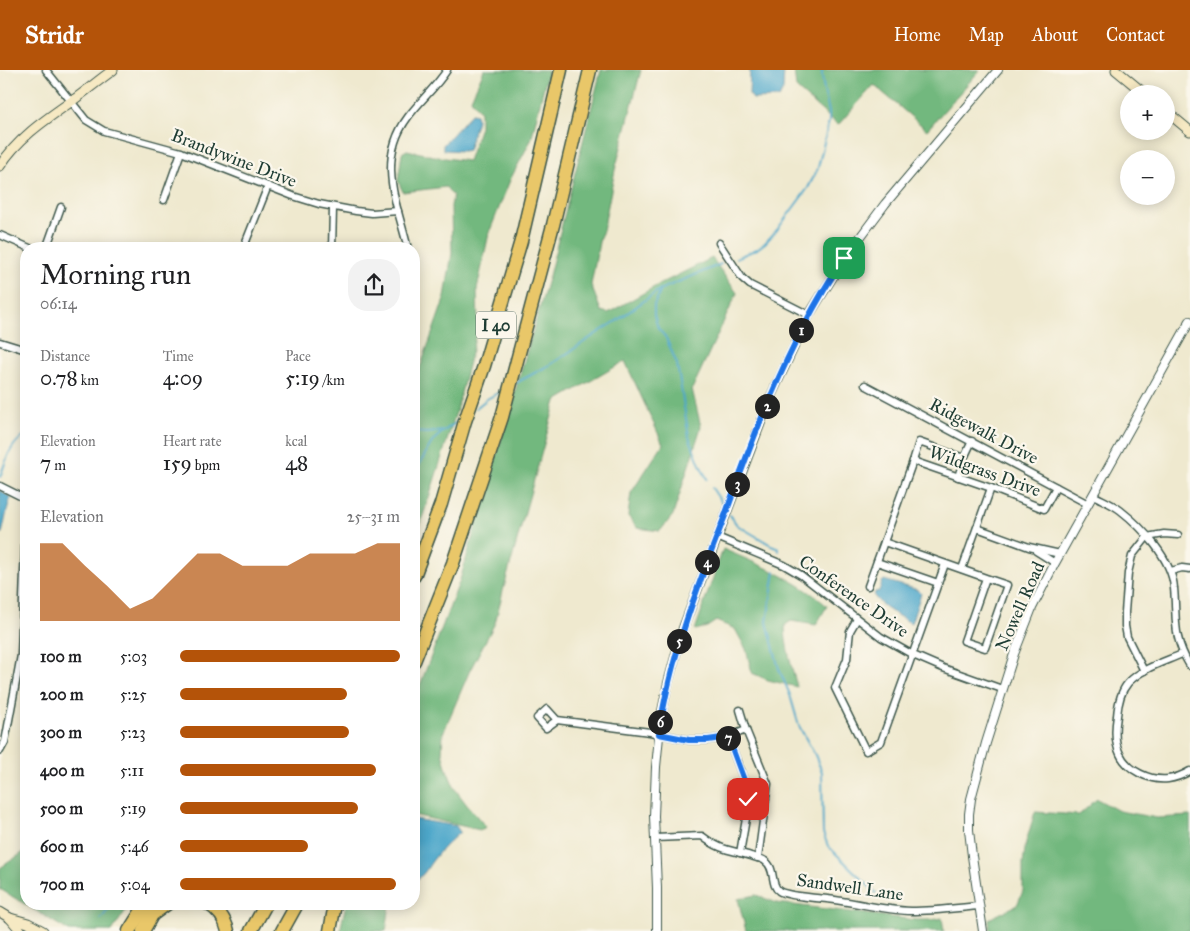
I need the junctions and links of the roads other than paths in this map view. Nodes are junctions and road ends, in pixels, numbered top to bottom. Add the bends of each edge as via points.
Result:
1 (46, 70) edge
2 (113, 70) edge
3 (447, 70) edge
4 (561, 70) edge
5 (590, 70) edge
6 (998, 70) edge
7 (1116, 70) edge
8 (1134, 85) edge
9 (71, 102) junction
10 (1175, 118) edge
11 (1190, 131) edge
12 (181, 152) junction
13 (0, 166) edge
14 (268, 186) junction
15 (164, 200) dead end
16 (60, 207) dead end
17 (333, 208) junction
18 (398, 211) junction
19 (0, 235) edge
20 (48, 242) edge
21 (246, 242) edge
22 (332, 242) edge
23 (406, 242) edge
24 (719, 243) dead end
25 (20, 244) edge
26 (809, 315) junction
27 (1190, 321) edge
28 (0, 342) edge
29 (20, 348) edge
30 (865, 385) dead end
31 (972, 441) junction
32 (964, 458) junction
33 (913, 461) junction
34 (958, 477) junction
35 (0, 486) edge
36 (1056, 487) junction
37 (991, 488) junction
38 (1093, 495) junction
39 (20, 496) edge
40 (1088, 504) junction
41 (977, 528) junction
42 (1178, 534) dead end
43 (717, 537) junction
44 (1147, 537) junction
45 (884, 542) junction
46 (1028, 547) junction
47 (1060, 554) junction
48 (420, 560) edge
49 (877, 562) junction
50 (1055, 563) junction
51 (945, 564) junction
52 (1190, 568) edge
53 (962, 569) junction
54 (1171, 571) junction
55 (986, 578) junction
56 (938, 583) junction
57 (868, 586) dead end
58 (857, 619) junction
59 (420, 646) edge
60 (1182, 654) junction
61 (913, 655) junction
62 (1190, 666) edge
63 (20, 670) edge
64 (1144, 671) junction
65 (1002, 689) junction
66 (740, 710) dead end
67 (557, 720) dead end
68 (746, 730) junction
69 (659, 734) junction
70 (728, 737) junction
71 (0, 751) edge
72 (1190, 771) edge
73 (655, 838) junction
74 (740, 853) junction
75 (758, 858) junction
76 (979, 906) junction
77 (142, 910) edge
78 (159, 910) edge
79 (216, 910) edge
80 (263, 910) edge
81 (294, 910) edge
82 (334, 910) edge
83 (0, 912) edge
84 (10, 918) junction
85 (21, 931) edge
86 (43, 931) edge
87 (129, 931) edge
88 (143, 931) edge
89 (228, 931) edge
90 (251, 931) edge
91 (282, 931) edge
92 (330, 931) edge
93 (657, 931) edge
94 (984, 931) edge

1 - 9 street, Brandywine Drive
2 - 9 main road
3 - 18 street via 404,123 394,146 390,172
4 - 48 highway, I 40 via 521,241 441,504
5 - 59 highway, I 40 via 502,417 453,563
6 - 26 street via 885,204 842,260
7 - 8 main road
9 - 12 street, Brandywine Drive via 86,120 104,131
9 - 13 main road via 29,132
10 - 11 main road
12 - 14 street, Brandywine Drive
12 - 15 street
14 - 17 street, Brandywine Drive
14 - 21 street
16 - 20 street
17 - 18 street, Brandywine Drive via 372,213
17 - 22 street
18 - 23 street
19 - 25 street
24 - 26 street via 750,285
26 - 43 street via 771,396
27 - 38 street, Nowell Road
28 - 29 street
30 - 31 street, Ridgewalk Drive
31 - 32 street
31 - 36 street, Ridgewalk Drive
32 - 33 street via 919,442
32 - 34 street
33 - 34 street, Wildgrass Drive
33 - 45 street, Wildgrass Drive
34 - 37 street, Wildgrass Drive
35 - 39 street
36 - 37 street, Wildgrass Drive via 1044,509
36 - 40 street, Ridgewalk Drive
37 - 41 street
38 - 40 street, Nowell Road
38 - 44 street via 1119,509
40 - 47 street, Nowell Road
41 - 46 street
41 - 53 street
42 - 44 street
43 - 58 street, Conference Drive via 784,565
43 - 69 street via 677,647
44 - 54 street
44 - 64 street via 1132,556 1124,626
45 - 49 street, Wildgrass Drive
45 - 51 street
46 - 47 street
46 - 50 street
47 - 50 street, Nowell Road
49 - 56 street
49 - 57 street, Wildgrass Drive
50 - 65 street, Nowell Road via 1027,619
51 - 53 street
51 - 56 street
52 - 54 street
53 - 55 street
54 - 60 street via 1176,631
55 - 55 street via 964,641 985,648 1007,585
56 - 61 street
58 - 61 street, Conference Drive
58 - 61 street via 850,631 847,659 835,688 866,751 881,742
60 - 62 street
60 - 64 street
61 - 65 street, Conference Drive
63 - 71 street via 5,742
64 - 72 street via 1128,684 1118,703 1115,732 1120,754 1133,770 1146,776 1169,779
65 - 76 street, Nowell Road via 969,814
66 - 68 street
67 - 69 street
68 - 70 street
68 - 75 street via 768,784
69 - 70 street via 689,740
69 - 73 street via 654,792
70 - 74 street via 748,791
73 - 74 street via 702,836 722,849
73 - 93 street
74 - 75 street
75 - 76 street, Sandwell Lane via 770,866 775,887 780,892 911,911
76 - 94 street, Nowell Road
77 - 87 highway
78 - 88 highway
79 - 89 highway
80 - 90 highway
81 - 91 highway
82 - 92 highway
83 - 84 main road
84 - 85 main road
84 - 86 main road

